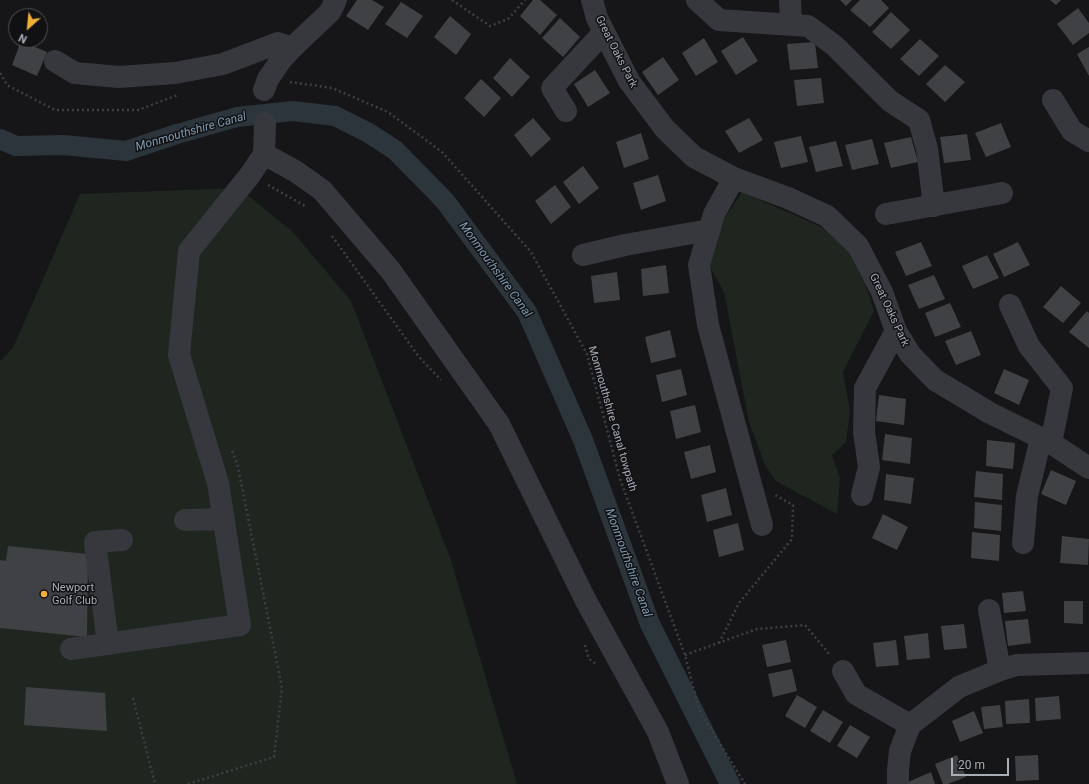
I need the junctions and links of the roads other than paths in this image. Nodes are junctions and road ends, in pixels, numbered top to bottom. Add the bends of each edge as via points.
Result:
1 (336, 0) edge
2 (592, 0) edge
3 (697, 0) edge
4 (790, 0) edge
5 (791, 25) junction
6 (604, 32) junction
7 (292, 48) junction
8 (55, 62) dead end
9 (266, 85) road end
10 (1053, 100) dead end
11 (566, 111) dead end
12 (265, 123) dead end
13 (1089, 141) edge
14 (264, 154) junction
15 (734, 178) junction
16 (1002, 193) dead end
17 (934, 206) junction
18 (886, 214) dead end
19 (709, 230) junction
20 (583, 255) dead end
21 (1010, 305) dead end
22 (896, 330) junction
23 (1046, 441) junction
24 (1089, 468) edge
25 (862, 496) dead end
26 (224, 519) junction
27 (185, 520) dead end
28 (762, 525) dead end
29 (122, 540) dead end
30 (1023, 543) dead end
31 (989, 610) dead end
32 (108, 644) junction
33 (71, 649) dead end
34 (1089, 663) edge
35 (1000, 670) junction
36 (843, 671) road end
37 (910, 725) junction
38 (678, 784) edge
39 (898, 784) edge

1 - 7 street via 330,12
2 - 6 street, Great Oaks Park
3 - 5 street via 719,20
4 - 5 street
5 - 17 street via 808,26 835,46 890,101 919,120 927,149
6 - 11 street via 552,88
6 - 15 street, Great Oaks Park via 629,81 665,129 694,157
7 - 8 street via 278,43 223,64 175,73 119,77 75,73
7 - 9 street via 281,60
10 - 13 street via 1072,131
12 - 14 street
14 - 26 street via 188,251 178,355 218,483
14 - 38 street via 322,190 391,271 499,424 586,601 658,732
15 - 19 street via 714,214
15 - 22 street, Great Oaks Park via 828,216 858,246 882,292
16 - 17 street
17 - 18 street
19 - 20 street
19 - 28 street via 699,265 708,325
21 - 23 street via 1029,346 1062,388
22 - 23 street, Great Oaks Park via 910,354 935,380 990,413
22 - 25 street via 865,388 864,432 869,467
23 - 24 street, Great Oaks Park
23 - 30 street via 1027,496
26 - 27 street
26 - 32 street via 240,625
29 - 32 street via 95,542
31 - 35 street
32 - 33 street
34 - 35 street via 1017,665
35 - 37 street via 958,687
36 - 37 street via 856,694
37 - 39 street via 900,751

